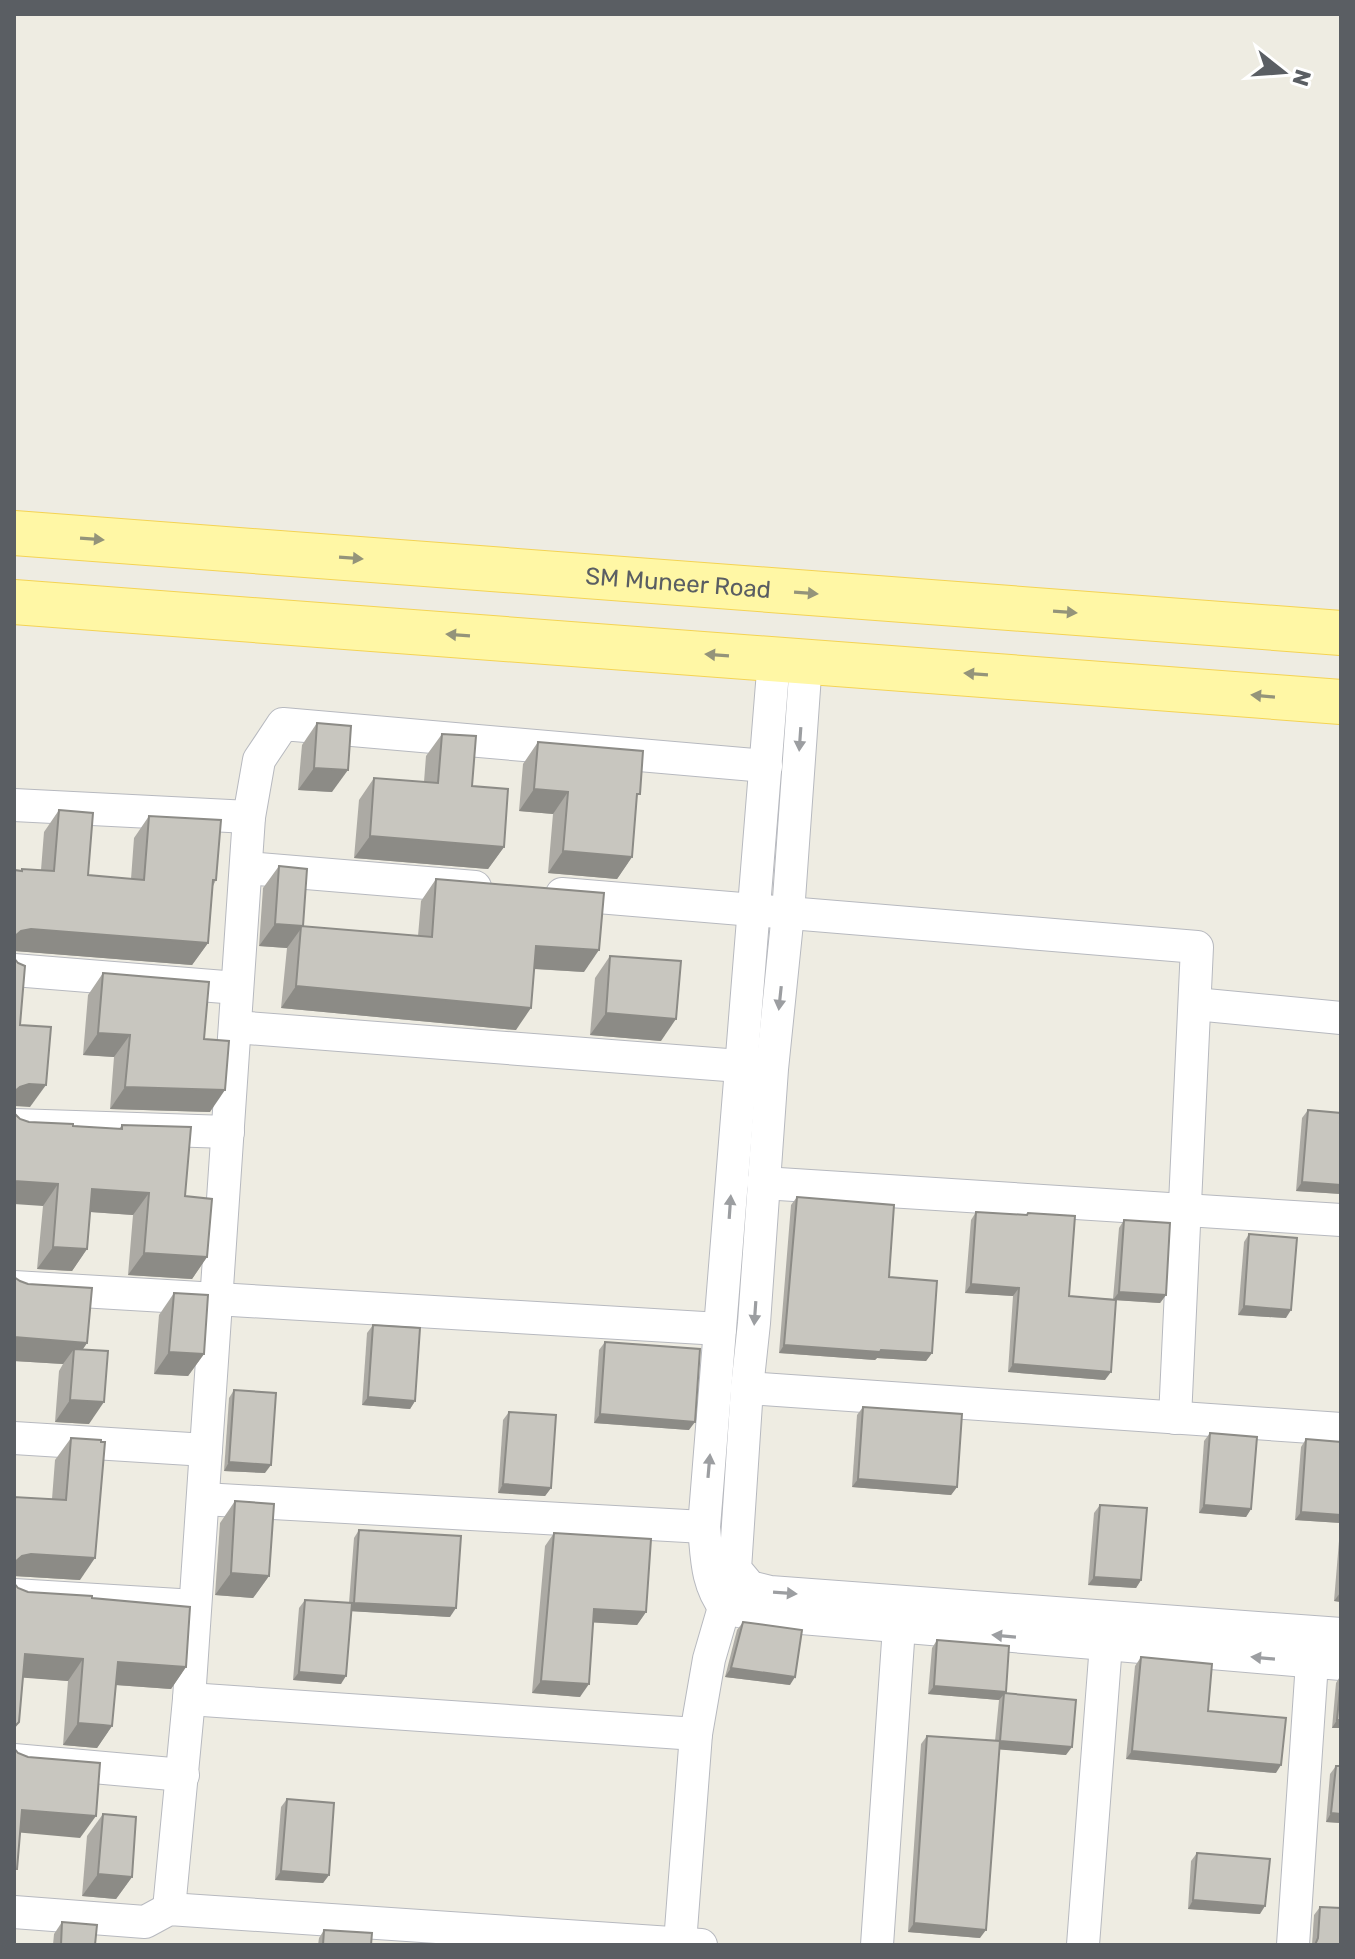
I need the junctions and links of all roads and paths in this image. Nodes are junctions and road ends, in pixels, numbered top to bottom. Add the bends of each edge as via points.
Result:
1 (14, 533) edge
2 (14, 602) edge
3 (1341, 633) edge
4 (790, 660) junction
5 (1341, 702) edge
6 (766, 766) junction
7 (14, 805) edge
8 (249, 817) junction
9 (246, 868) junction
10 (752, 909) junction
11 (788, 913) junction
12 (14, 970) edge
13 (237, 988) junction
14 (1195, 1004) junction
15 (1341, 1018) edge
16 (235, 1027) junction
17 (740, 1066) junction
18 (14, 1125) edge
19 (228, 1132) junction
20 (763, 1183) junction
21 (1185, 1209) junction
22 (1341, 1220) edge
23 (14, 1287) edge
24 (217, 1298) junction
25 (720, 1329) junction
26 (747, 1388) junction
27 (1175, 1418) junction
28 (1341, 1429) edge
29 (14, 1438) edge
30 (206, 1450) junction
31 (203, 1499) junction
32 (704, 1527) junction
33 (735, 1569) junction
34 (14, 1595) edge
35 (195, 1606) junction
36 (725, 1608) junction
37 (899, 1614) junction
38 (1341, 1634) edge
39 (1106, 1644) junction
40 (1327, 1663) edge
41 (189, 1699) junction
42 (696, 1734) junction
43 (14, 1760) edge
44 (183, 1775) junction
45 (169, 1909) junction
46 (14, 1912) edge
47 (690, 1944) edge
48 (877, 1945) edge
49 (1083, 1945) edge
50 (1293, 1945) edge

1 -> 3 main road, SM Muneer Road
4 -> 2 main road
5 -> 4 main road
4 - 6 street
4 -> 11 street
6 - 8 street via 283,724 259,760
6 - 10 street
7 - 8 street
8 - 9 street
9 - 10 street
9 - 13 street
10 - 11 street
10 - 17 street
11 - 14 street via 1197,947
11 -> 20 street
12 - 13 street
13 - 16 street
14 - 15 street
14 - 21 street
16 - 17 street
16 - 19 street
25 -> 17 street
18 - 19 street
19 - 24 street
20 - 21 street
20 -> 26 street
21 - 22 street
21 - 27 street
23 - 24 street
24 - 25 street
24 - 30 street
32 -> 25 street
26 - 27 street
26 - 33 street
27 - 28 street
29 - 30 street
30 - 31 street
31 - 32 street
31 - 35 street
32 - 36 street via 709,1578
33 - 36 street
33 -> 37 street via 750,1587
34 - 35 street
35 - 41 street
36 - 37 street via 753,1614
36 - 42 street via 709,1659
37 - 38 street
39 -> 37 street
37 - 48 street
40 -> 39 street
39 - 49 street
40 - 50 street
41 - 42 street
41 - 44 street
42 - 47 street
43 - 44 street
44 - 45 street
45 - 46 street via 145,1922
45 - 47 street

